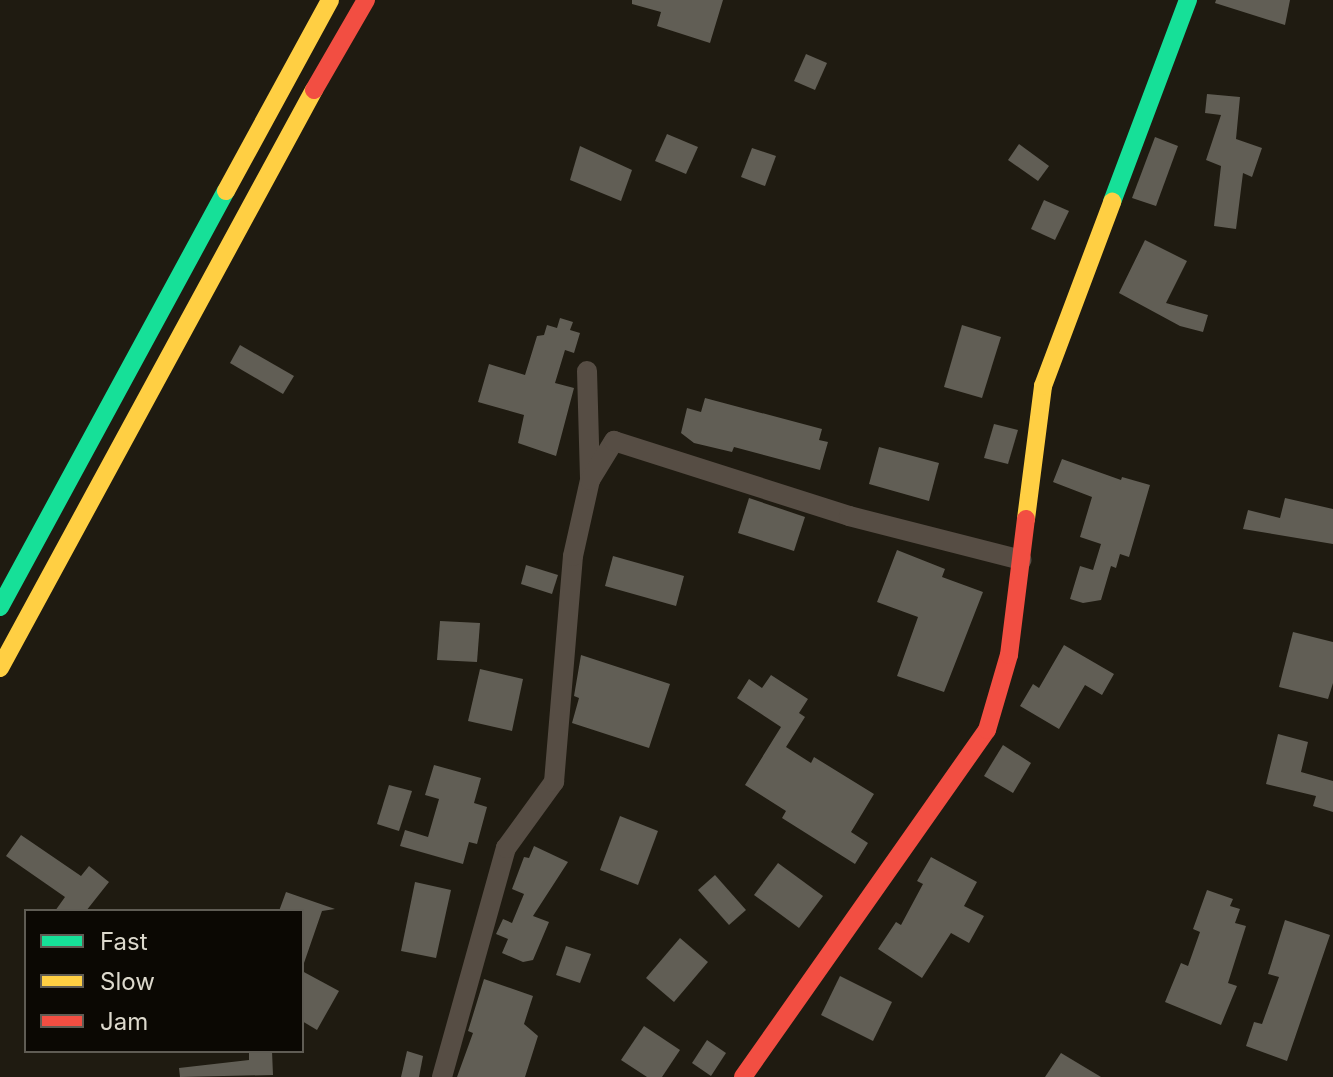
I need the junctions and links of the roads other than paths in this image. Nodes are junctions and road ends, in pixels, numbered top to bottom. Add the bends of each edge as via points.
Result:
1 (330, 0) edge
2 (366, 0) edge
3 (1188, 0) edge
4 (587, 371) dead end
5 (590, 480) junction
6 (1021, 560) junction
7 (0, 607) edge
8 (0, 668) edge
9 (442, 1077) edge
10 (743, 1077) edge

1 - 7 main road
2 - 8 main road via 272,163
3 - 6 main road via 1043,386
4 - 5 street
5 - 6 street via 614,441 849,516
5 - 9 street via 573,556 554,782 506,848
6 - 10 main road via 1009,655 987,730

